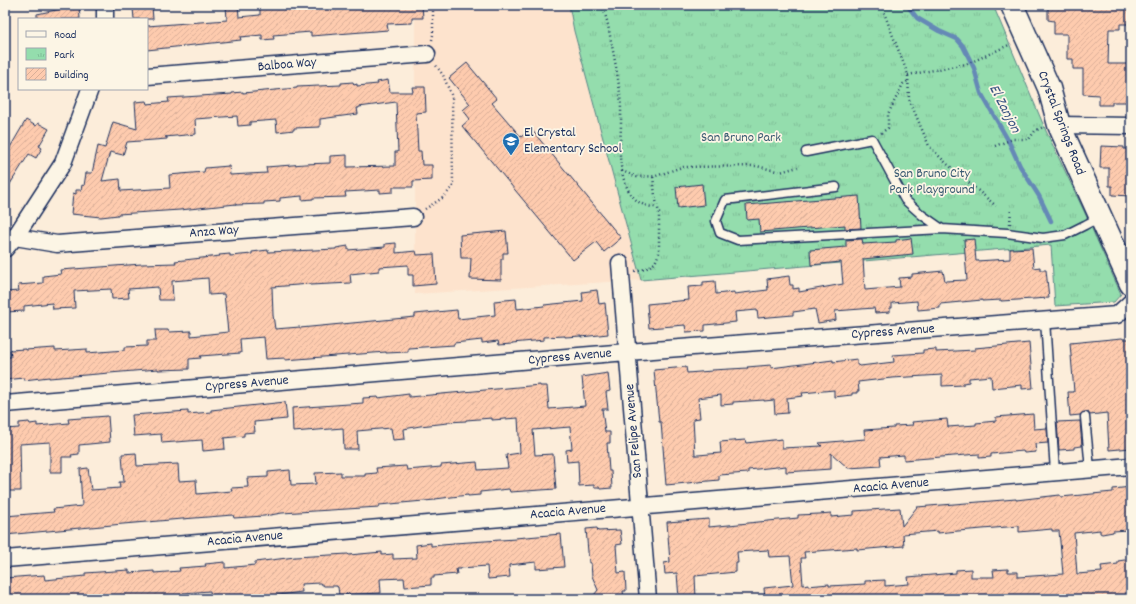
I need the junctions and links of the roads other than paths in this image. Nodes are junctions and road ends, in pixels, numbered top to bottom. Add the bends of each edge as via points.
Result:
1 (106, 5) edge
2 (1012, 5) edge
3 (105, 18) edge
4 (428, 54) road end
5 (148, 76) edge
6 (90, 90) edge
7 (1058, 122) junction
8 (1131, 126) edge
9 (806, 152) dead end
10 (836, 187) dead end
11 (1100, 216) junction
12 (413, 217) road end
13 (942, 229) junction
14 (10, 243) edge
15 (620, 266) road end
16 (1131, 284) edge
17 (1131, 302) edge
18 (1045, 320) junction
19 (628, 352) junction
20 (5, 404) edge
21 (1085, 417) dead end
22 (1131, 466) edge
23 (1090, 469) junction
24 (1055, 472) junction
25 (640, 506) junction
26 (5, 559) edge
27 (648, 599) edge

1 - 3 street
2 - 7 main road, Crystal Springs Road via 1049,88
4 - 5 street, Balboa Way
6 - 14 street via 63,163
7 - 8 street
7 - 11 main road, Crystal Springs Road
9 - 13 lane via 872,139 905,200
10 - 13 lane via 725,200 716,221 720,233 738,240
11 - 13 lane via 1065,235 1043,238
11 - 16 main road, Crystal Springs Road
12 - 14 street, Anza Way via 57,244
15 - 19 street, San Felipe Avenue
17 - 18 street, Cypress Avenue via 1117,315
18 - 19 street, Cypress Avenue
18 - 24 lane
19 - 20 street, Cypress Avenue
19 - 25 street, San Felipe Avenue
21 - 23 lane
22 - 23 street, Acacia Avenue
23 - 24 street, Acacia Avenue
24 - 25 street, Acacia Avenue
25 - 26 street, Acacia Avenue
25 - 27 street, San Felipe Avenue

